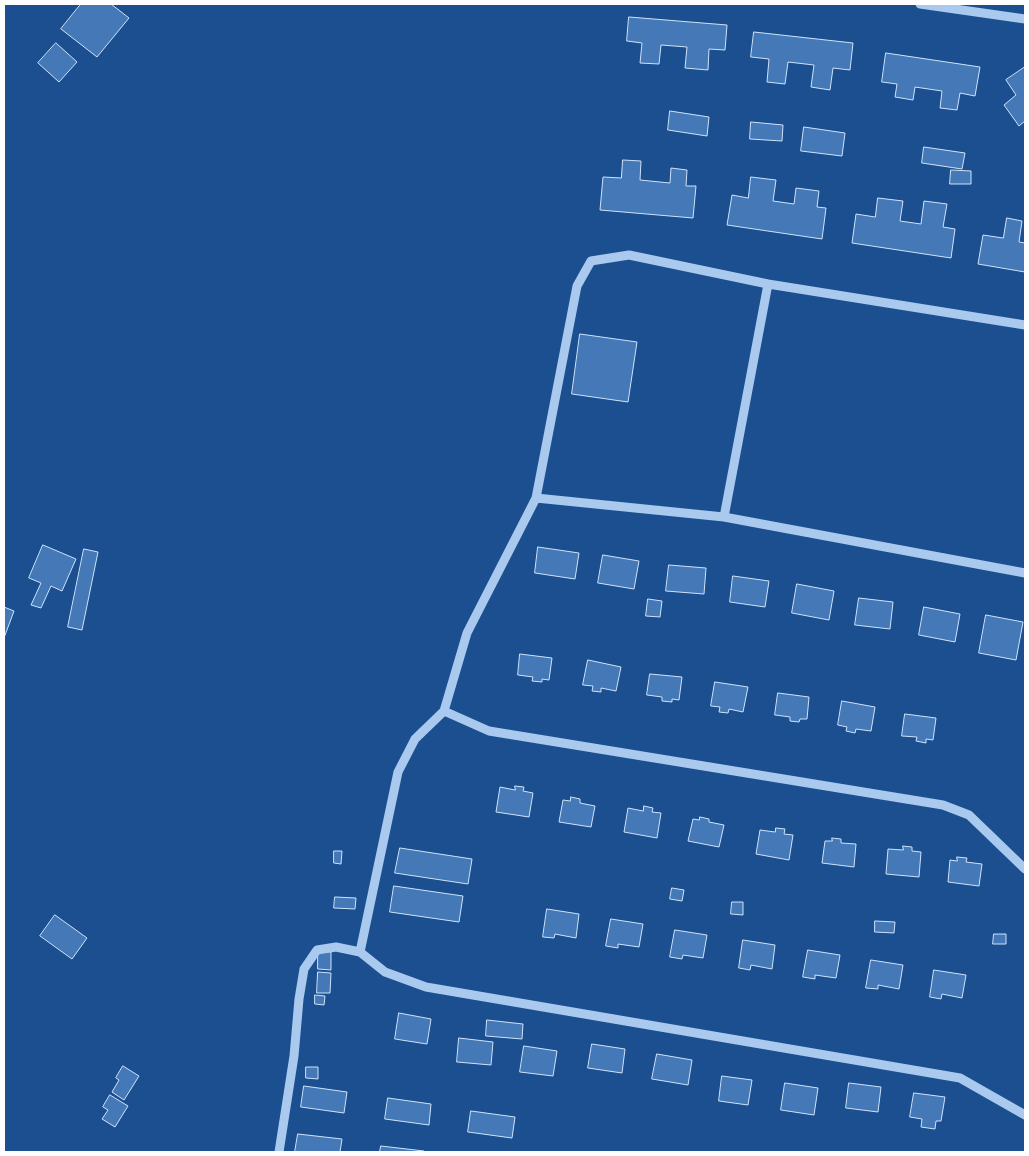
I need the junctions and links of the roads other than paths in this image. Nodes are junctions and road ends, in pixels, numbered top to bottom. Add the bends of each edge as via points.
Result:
1 (920, 4) edge
2 (1025, 19) edge
3 (768, 284) junction
4 (1025, 326) edge
5 (536, 498) junction
6 (724, 517) junction
7 (1025, 573) edge
8 (444, 711) junction
9 (1025, 869) edge
10 (360, 952) junction
11 (1025, 1115) edge
12 (280, 1152) edge

1 - 2 lane
3 - 4 lane
3 - 5 lane via 629,255 592,261 577,286
3 - 6 lane
5 - 6 lane
5 - 8 lane via 467,633
6 - 7 lane
8 - 9 lane via 489,731 943,805 969,815
8 - 10 lane via 415,739 398,772
10 - 11 lane via 385,972 426,987 960,1078
10 - 12 lane via 336,947 317,950 304,969

